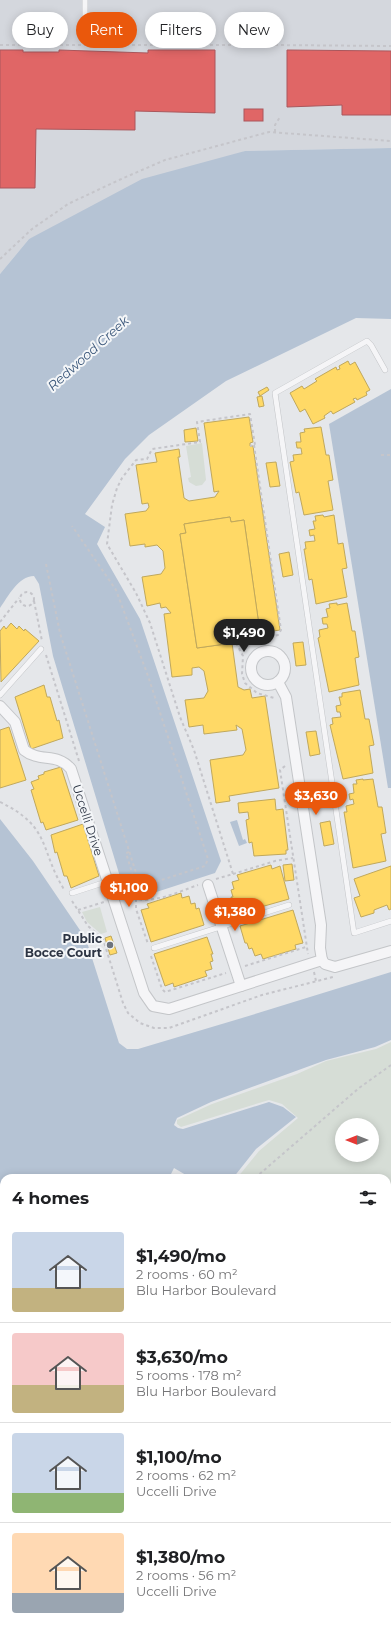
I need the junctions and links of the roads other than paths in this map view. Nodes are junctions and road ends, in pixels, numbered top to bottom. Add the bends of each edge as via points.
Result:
1 (85, 0) edge
2 (85, 12) edge
3 (385, 370) dead end
4 (43, 649) road end
5 (278, 682) junction
6 (0, 695) edge
7 (0, 706) edge
8 (109, 881) junction
9 (207, 883) road end
10 (72, 894) dead end
11 (289, 904) dead end
12 (391, 921) edge
13 (222, 926) junction
14 (154, 948) dead end
15 (391, 951) edge
16 (322, 960) junction
17 (241, 986) junction

1 - 2 lane
3 - 12 lane via 368,341 275,393 354,933
4 - 6 lane
5 - 5 street via 267,686 256,682 251,671 252,660 260,653 276,653 283,661 284,672
5 - 16 street via 286,697 321,925
7 - 8 street, Uccelli Drive via 15,722 24,750 31,756 60,759 71,769
8 - 10 lane
8 - 17 street, Uccelli Drive via 144,993 153,1006 169,1009
9 - 13 street
11 - 13 lane
13 - 14 lane
13 - 17 street
15 - 16 street via 335,968
16 - 17 street, Uccelli Drive

